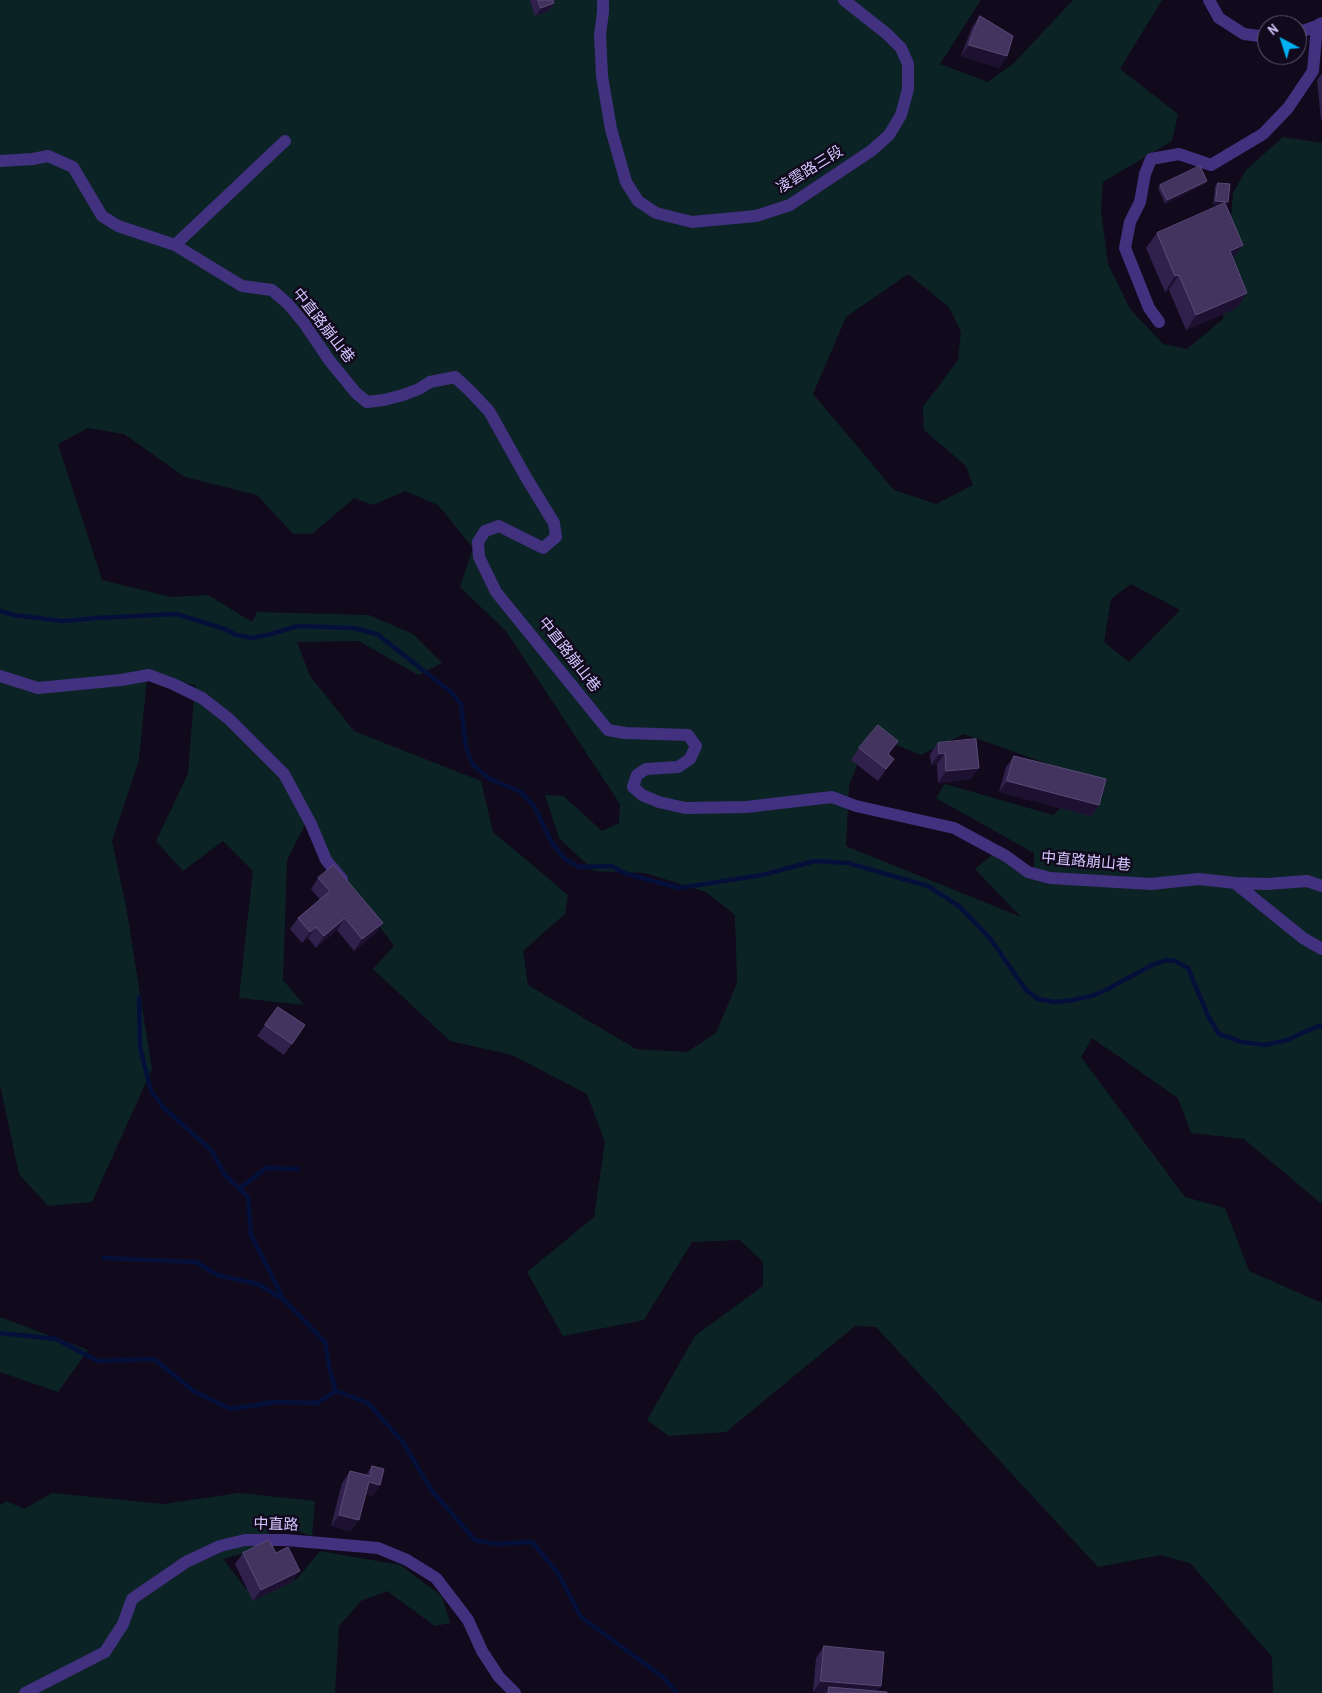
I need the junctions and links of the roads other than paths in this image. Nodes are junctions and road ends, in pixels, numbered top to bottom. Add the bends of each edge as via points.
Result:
1 (603, 0) edge
2 (844, 0) edge
3 (1209, 0) edge
4 (1320, 25) edge
5 (1307, 30) edge
6 (1257, 36) edge
7 (285, 141) dead end
8 (0, 161) edge
9 (175, 244) junction
10 (1159, 322) dead end
11 (0, 676) edge
12 (1235, 883) junction
13 (349, 886) edge
14 (1322, 886) edge
15 (1322, 949) edge
16 (25, 1693) edge
17 (515, 1693) edge

1 - 2 street, 凌雲路三段 via 600,35 602,76 611,129 626,182 638,201 656,213 692,222 756,216 790,205 889,135 901,115 908,89 908,64 901,48 887,34
3 - 6 street via 1219,18 1244,34
4 - 5 street
4 - 10 street via 1313,71 1288,108 1263,134 1210,165 1179,154 1151,159 1125,248 1149,308
7 - 9 street
8 - 9 street, 中直路崩山巷 via 48,156 73,167 102,216 118,226
9 - 12 street, 中直路崩山巷 via 242,286 272,290 288,304 339,373 367,402 404,395 430,382 455,377 489,411 554,523 556,537 544,548 499,526 486,531 478,542 479,557 496,592 608,730 688,735 696,746 690,759 678,767 646,769 637,775 633,787 642,795 685,808 746,807 832,797 856,806 954,828 1006,856 1028,872 1050,878 1151,884 1199,879
11 - 13 street via 38,688 149,675 202,698 229,719 284,774 326,860
12 - 14 street via 1307,881
12 - 15 street via 1303,938
16 - 17 street, 中直路 via 105,1652 123,1624 132,1599 186,1562 220,1546 245,1540 270,1540 378,1548 408,1560 436,1578 468,1620 495,1670

